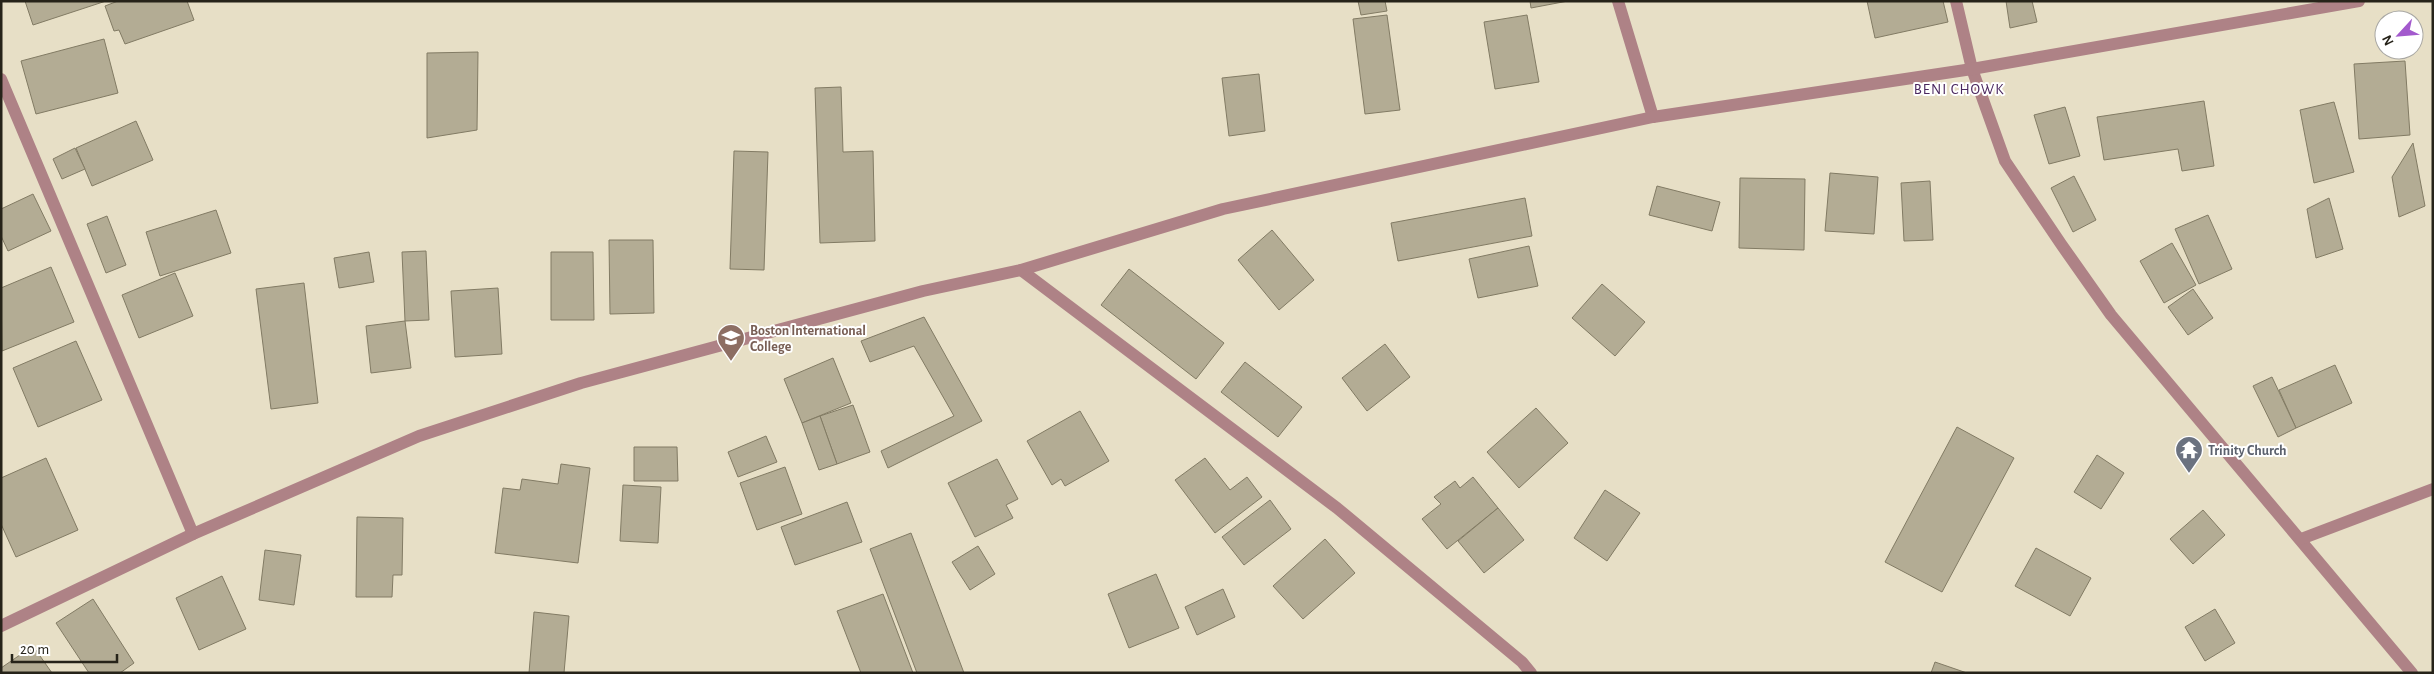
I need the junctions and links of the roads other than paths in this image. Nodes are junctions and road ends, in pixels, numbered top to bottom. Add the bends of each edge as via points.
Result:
1 (1618, 1) edge
2 (1956, 1) edge
3 (2360, 1) edge
4 (1972, 69) junction
5 (1, 79) edge
6 (1653, 118) junction
7 (1021, 270) junction
8 (2433, 489) edge
9 (192, 534) junction
10 (2301, 539) junction
11 (1, 626) edge
12 (1531, 673) edge
13 (2412, 673) edge

1 - 6 street
2 - 4 street
3 - 4 street
4 - 6 street
4 - 10 street via 2005,161 2110,315
5 - 9 street
6 - 7 street via 1223,210
7 - 9 street via 922,290 581,383 419,436
7 - 12 street via 1336,508 1522,662
8 - 10 street
9 - 11 street
10 - 13 street

